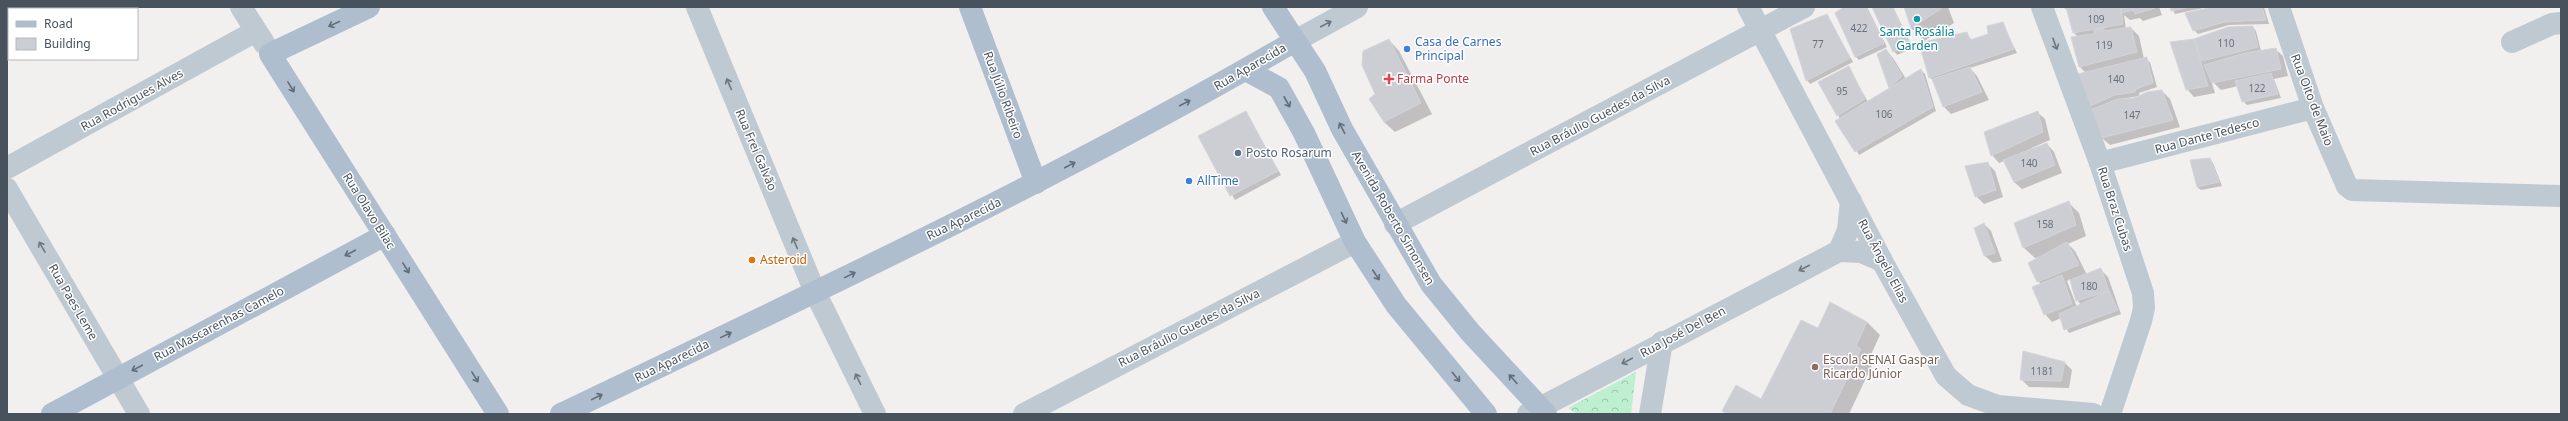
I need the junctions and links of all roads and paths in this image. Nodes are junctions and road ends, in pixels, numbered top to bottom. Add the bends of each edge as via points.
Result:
1 (241, 7) edge
2 (369, 7) edge
3 (697, 7) edge
4 (970, 7) edge
5 (1273, 7) edge
6 (1357, 7) edge
7 (1748, 7) edge
8 (1804, 7) edge
9 (2042, 7) edge
10 (2279, 7) edge
11 (2561, 23) edge
12 (256, 31) junction
13 (1761, 31) junction
14 (1295, 41) junction
15 (2512, 42) dead end
16 (270, 54) junction
17 (1246, 70) junction
18 (2313, 108) junction
19 (2100, 163) junction
20 (7, 168) edge
21 (1036, 183) junction
22 (7, 189) edge
23 (2561, 196) edge
24 (1851, 201) junction
25 (1395, 224) junction
26 (385, 235) junction
27 (1355, 242) junction
28 (1839, 251) junction
29 (1882, 262) junction
30 (815, 292) junction
31 (1662, 342) junction
32 (118, 378) junction
33 (1538, 412) edge
34 (52, 414) edge
35 (139, 414) edge
36 (498, 414) edge
37 (562, 414) edge
38 (875, 414) edge
39 (1024, 414) edge
40 (1486, 414) edge
41 (1650, 414) edge
42 (2093, 414) edge
43 (2110, 414) edge

1 - 12 street, Rua Olavo Bilac
2 -> 16 main road
30 -> 3 street, Rua Frei Galvão
4 - 21 main road, Rua Júlio Ribeiro
5 - 14 main road, Avenida Roberto Simonsen
14 -> 6 street, Rua Aparecida
7 - 13 street, Rua Ângelo Elias
8 - 13 street, Rua Bráulio Guedes da Silva
9 -> 19 street, Rua Braz Cubas
10 - 18 street, Rua Oito de Maio
11 - 15 street via 2552,24
12 - 16 street, Rua Olavo Bilac
12 - 20 street, Rua Rodrigues Alves
13 - 24 street, Rua Ângelo Elias
13 - 25 street, Rua Bráulio Guedes da Silva
14 - 17 main road, Rua Aparecida
25 -> 14 main road, Avenida Roberto Simonsen via 1342,129 1315,71
16 -> 26 main road, Rua Olavo Bilac
21 -> 17 main road, Rua Aparecida
17 -> 27 main road via 1279,88 1304,133
18 - 19 street, Rua Dante Tedesco
18 - 23 street, Rua Oito de Maio via 2346,186 2352,190
19 - 43 street, Rua Braz Cubas via 2143,293 2144,308
30 -> 21 main road, Rua Aparecida
32 -> 22 street, Rua Paes Leme
24 - 28 street via 1848,230
24 - 29 street, Rua Ângelo Elias
33 -> 25 main road, Avenida Roberto Simonsen via 1431,284
26 -> 32 main road, Rua Mascarenhas Camelo
26 -> 36 main road, Rua Olavo Bilac
27 - 39 street, Rua Bráulio Guedes da Silva
27 -> 40 main road via 1396,305
28 - 29 street, Rua José Del Ben via 1861,252
28 -> 31 street, Rua José Del Ben
29 - 42 street, Rua Ângelo Elias via 1946,376 1968,396 1998,406
37 -> 30 main road, Rua Aparecida
38 -> 30 street, Rua Frei Galvão
31 -> 33 street, Rua José Del Ben
31 - 41 street
32 - 34 main road, Rua Mascarenhas Camelo
32 - 35 street, Rua Paes Leme

